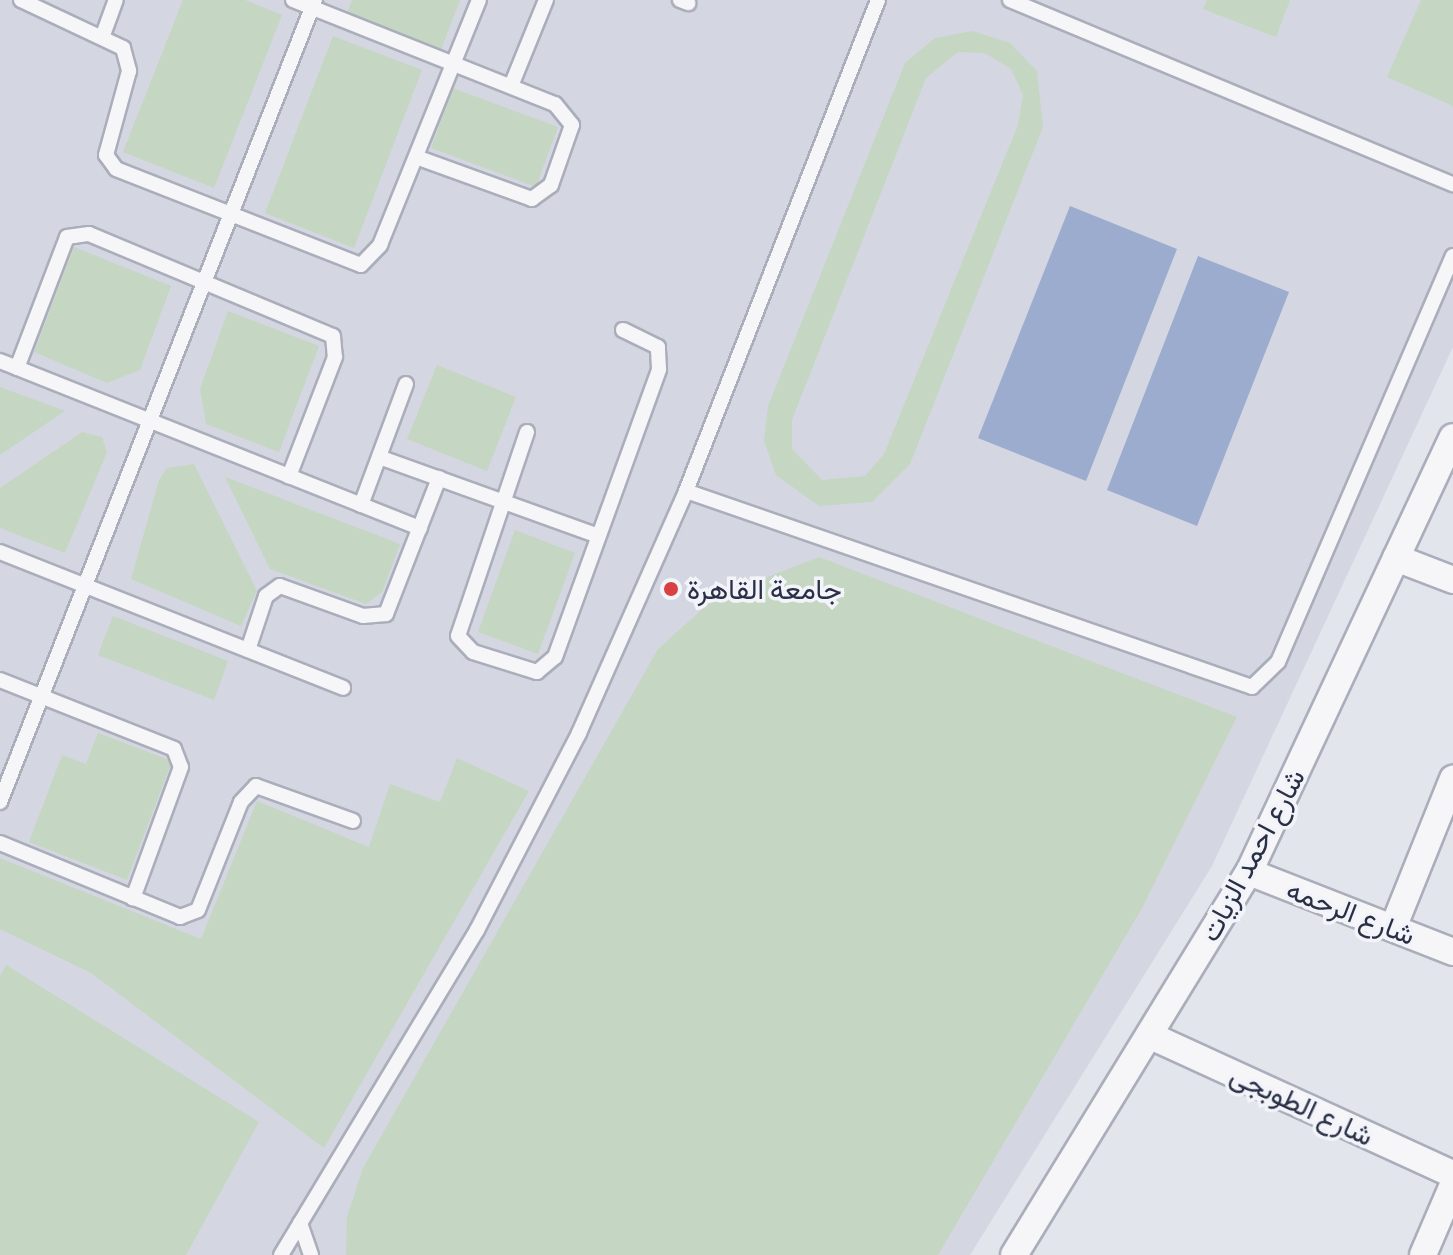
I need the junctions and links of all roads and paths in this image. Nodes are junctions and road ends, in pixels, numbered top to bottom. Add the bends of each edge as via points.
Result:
1 (21, 0) edge
2 (116, 0) edge
3 (293, 0) edge
4 (479, 0) edge
5 (546, 0) edge
6 (878, 0) edge
7 (1010, 0) edge
8 (314, 4) edge
9 (103, 35) junction
10 (453, 64) junction
11 (511, 86) junction
12 (416, 157) junction
13 (1453, 184) edge
14 (231, 216) junction
15 (1453, 256) edge
16 (205, 281) junction
17 (623, 330) dead end
18 (0, 361) edge
19 (17, 368) junction
20 (406, 384) dead end
21 (149, 422) junction
22 (527, 432) dead end
23 (1453, 437) edge
24 (379, 457) junction
25 (289, 476) junction
26 (439, 478) junction
27 (686, 491) junction
28 (502, 502) junction
29 (361, 505) junction
30 (420, 528) junction
31 (598, 536) junction
32 (0, 552) edge
33 (1396, 558) junction
34 (1453, 580) edge
35 (85, 585) junction
36 (248, 650) junction
37 (0, 680) edge
38 (343, 688) dead end
39 (42, 695) junction
40 (1453, 779) edge
41 (0, 802) edge
42 (353, 821) dead end
43 (0, 843) edge
44 (1249, 872) junction
45 (133, 898) junction
46 (1393, 928) junction
47 (1453, 952) edge
48 (1151, 1036) junction
49 (1453, 1174) edge
50 (1453, 1185) edge
51 (300, 1223) junction
52 (281, 1255) edge
53 (311, 1255) edge
54 (1014, 1255) edge
55 (1423, 1255) edge

1 - 9 lane
2 - 9 lane
3 - 8 lane
4 - 10 lane
5 - 11 lane
6 - 27 lane
7 - 13 lane
8 - 10 lane
8 - 14 lane
9 - 14 lane via 123,48 129,71 110,164
10 - 11 lane
10 - 12 lane
11 - 12 lane via 569,115 570,134 547,192 523,196
12 - 14 lane via 374,258 361,265
14 - 16 lane
15 - 27 lane via 1278,662 1252,687
16 - 19 lane via 77,232 62,247
16 - 21 lane
16 - 25 lane via 333,336 335,357
17 - 31 lane via 648,339 661,356
18 - 19 lane
19 - 21 lane
20 - 24 lane
21 - 25 lane
21 - 35 lane
22 - 28 lane
23 - 33 street, شارع احمد الزيات
24 - 26 lane
24 - 29 lane
25 - 29 lane
26 - 28 lane
26 - 30 lane
27 - 51 lane via 512,865
28 - 31 lane
28 - 31 lane via 458,636 473,652 525,672 548,667 555,657
29 - 30 lane
30 - 36 lane via 386,614 363,616 280,586 266,596
32 - 35 lane
33 - 34 street
33 - 44 street, شارع احمد الزيات
35 - 36 lane
35 - 39 lane
36 - 38 lane
37 - 39 lane
39 - 41 lane
39 - 45 lane via 166,743 179,758
40 - 46 street
42 - 45 lane via 256,786 246,792 198,910 180,917
43 - 45 lane
44 - 46 street, شارع الرحمه
44 - 48 street, شارع احمد الزيات
46 - 47 street, شارع الرحمه
48 - 49 street, شارع الطوبجى
48 - 54 street, شارع احمد الزيات
50 - 55 street
51 - 52 lane
51 - 53 lane

